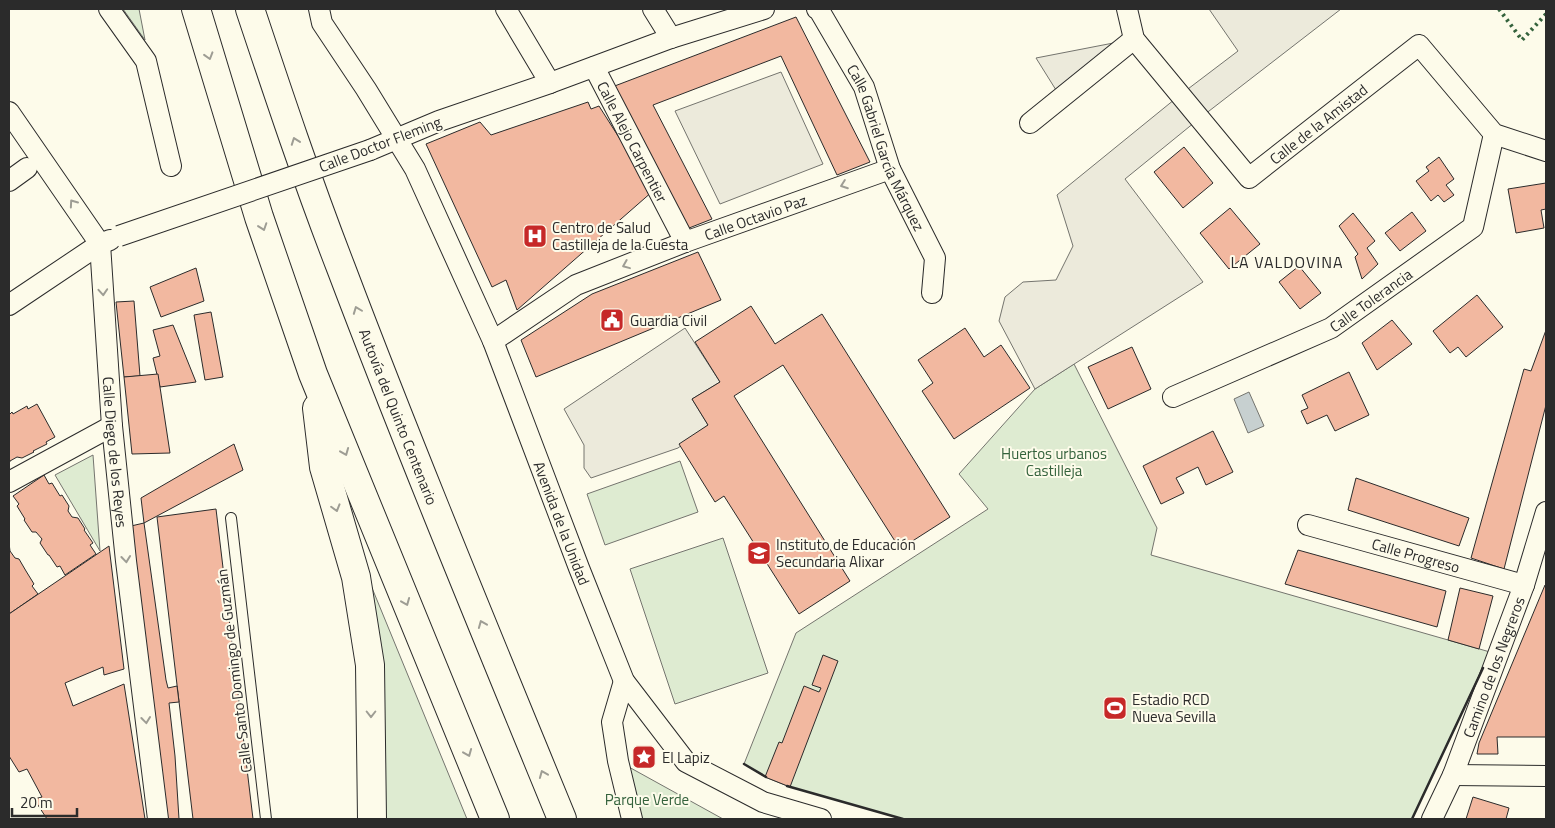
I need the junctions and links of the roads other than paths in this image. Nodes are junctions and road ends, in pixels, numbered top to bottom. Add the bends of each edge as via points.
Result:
1 (110, 9) edge
2 (196, 9) edge
3 (250, 9) edge
4 (506, 9) edge
5 (653, 9) edge
6 (764, 9) edge
7 (817, 9) edge
8 (1127, 9) edge
9 (324, 14) edge
10 (671, 38) junction
11 (1134, 38) junction
12 (594, 67) junction
13 (550, 83) junction
14 (9, 112) edge
15 (1030, 123) dead end
16 (1494, 134) junction
17 (396, 139) junction
18 (1546, 151) edge
19 (171, 166) dead end
20 (28, 168) dead end
21 (890, 169) junction
22 (9, 181) edge
23 (110, 240) junction
24 (685, 242) junction
25 (932, 293) dead end
26 (9, 305) edge
27 (493, 341) junction
28 (313, 374) junction
29 (1173, 397) dead end
30 (112, 426) junction
31 (9, 482) edge
32 (1546, 512) edge
33 (231, 518) dead end
34 (1308, 525) dead end
35 (1524, 585) junction
36 (624, 681) junction
37 (1453, 774) junction
38 (1546, 776) edge
39 (158, 819) edge
40 (266, 819) edge
41 (372, 819) edge
42 (495, 819) edge
43 (562, 819) edge
44 (632, 819) edge
45 (821, 819) edge
46 (1432, 819) edge

1 - 19 street via 146,61
2 -> 28 highway via 259,217
43 -> 3 highway, Autovía del Quinto Centenario via 340,267
4 - 13 street
5 - 10 street
6 - 10 street, Calle Doctor Fleming
7 - 21 street, Calle Gabriel García Márquez via 864,87
8 - 11 street, Calle de la Amistad
9 - 17 street, Avenida de la Unidad
10 - 12 street, Calle Doctor Fleming
11 - 15 street
11 - 16 street, Calle de la Amistad via 1250,178 1419,45
12 - 13 street, Calle Doctor Fleming
12 - 24 street, Calle Alejo Carpentier
13 - 17 street, Calle Doctor Fleming
23 -> 14 street
16 - 18 street
16 - 29 street, Calle Tolerancia via 1473,227 1331,328
17 - 23 street, Calle Doctor Fleming, bridge
17 - 27 street, Avenida de la Unidad via 415,169
20 - 22 street
21 -> 24 street, Calle Octavio Paz
21 - 25 street, Calle Gabriel García Márquez via 935,258
23 - 26 street, Calle Doctor Fleming
23 -> 30 street, Calle Diego de los Reyes
24 -> 27 street, Calle Octavio Paz via 576,285
27 - 36 street, Avenida de la Unidad
28 -> 41 highway via 324,467 356,577 370,665
28 -> 42 highway
30 - 31 street
30 -> 39 street, Calle Diego de los Reyes
32 - 35 street, Camino de los Negreros
33 - 40 lane, Calle Santo Domingo de Guzmán
34 - 35 street, Calle Progreso
35 - 37 street, Camino de los Negreros
36 - 44 street via 612,722
36 - 45 street, Avenida de la Unidad via 686,762 763,802
37 - 38 street
37 - 46 street, Camino de los Negreros

